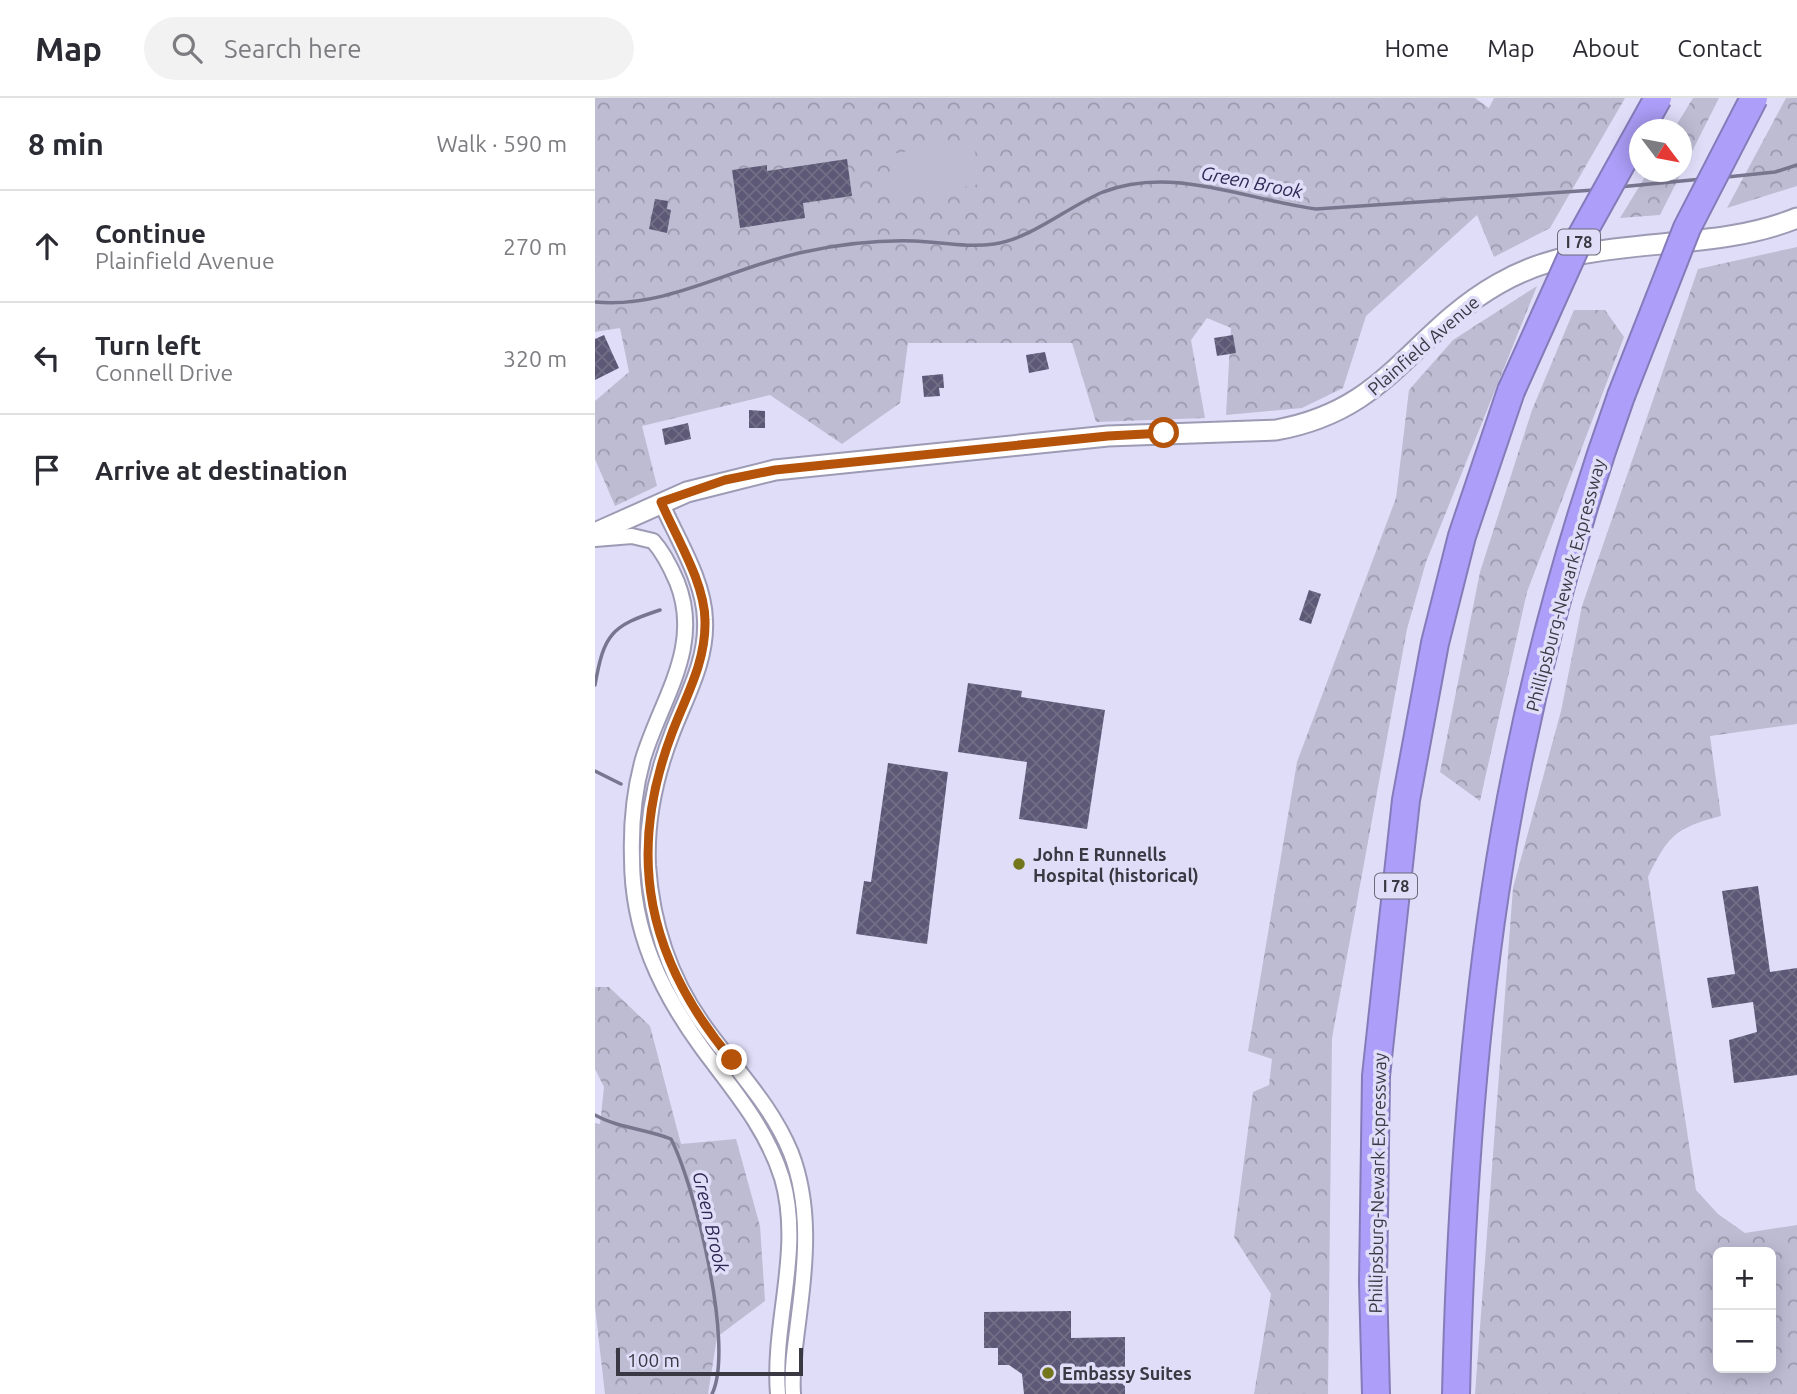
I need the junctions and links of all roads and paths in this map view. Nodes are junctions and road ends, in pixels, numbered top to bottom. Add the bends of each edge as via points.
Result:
1 (1658, 98) edge
2 (1754, 98) edge
3 (1797, 218) edge
4 (661, 502) junction
5 (595, 533) edge
6 (595, 539) edge
7 (778, 1394) edge
8 (793, 1394) edge
9 (1376, 1394) edge
10 (1456, 1394) edge

1 - 9 highway, Phillipsburg-Newark Expressway / I 78, bridge via 1579,240 1511,391 1458,549 1434,643 1406,800 1376,1076
2 - 10 highway, Phillipsburg-Newark Expressway, bridge via 1688,228 1621,396 1581,513 1548,632 1495,889 1470,1112
3 - 4 main road, Plainfield Avenue via 1736,237 1591,251 1528,269 1469,302 1372,391 1334,415 1301,426 1108,436 775,470 725,480
4 - 5 main road, Plainfield Avenue
4 - 8 street via 696,579 705,619 700,662 663,760 648,821 651,897 658,933 686,998 763,1100 791,1153 801,1184 806,1258
6 - 7 street via 632,536 653,541 683,598 687,618 682,660 637,784 632,829 635,905 666,995 755,1118 782,1179 790,1257

